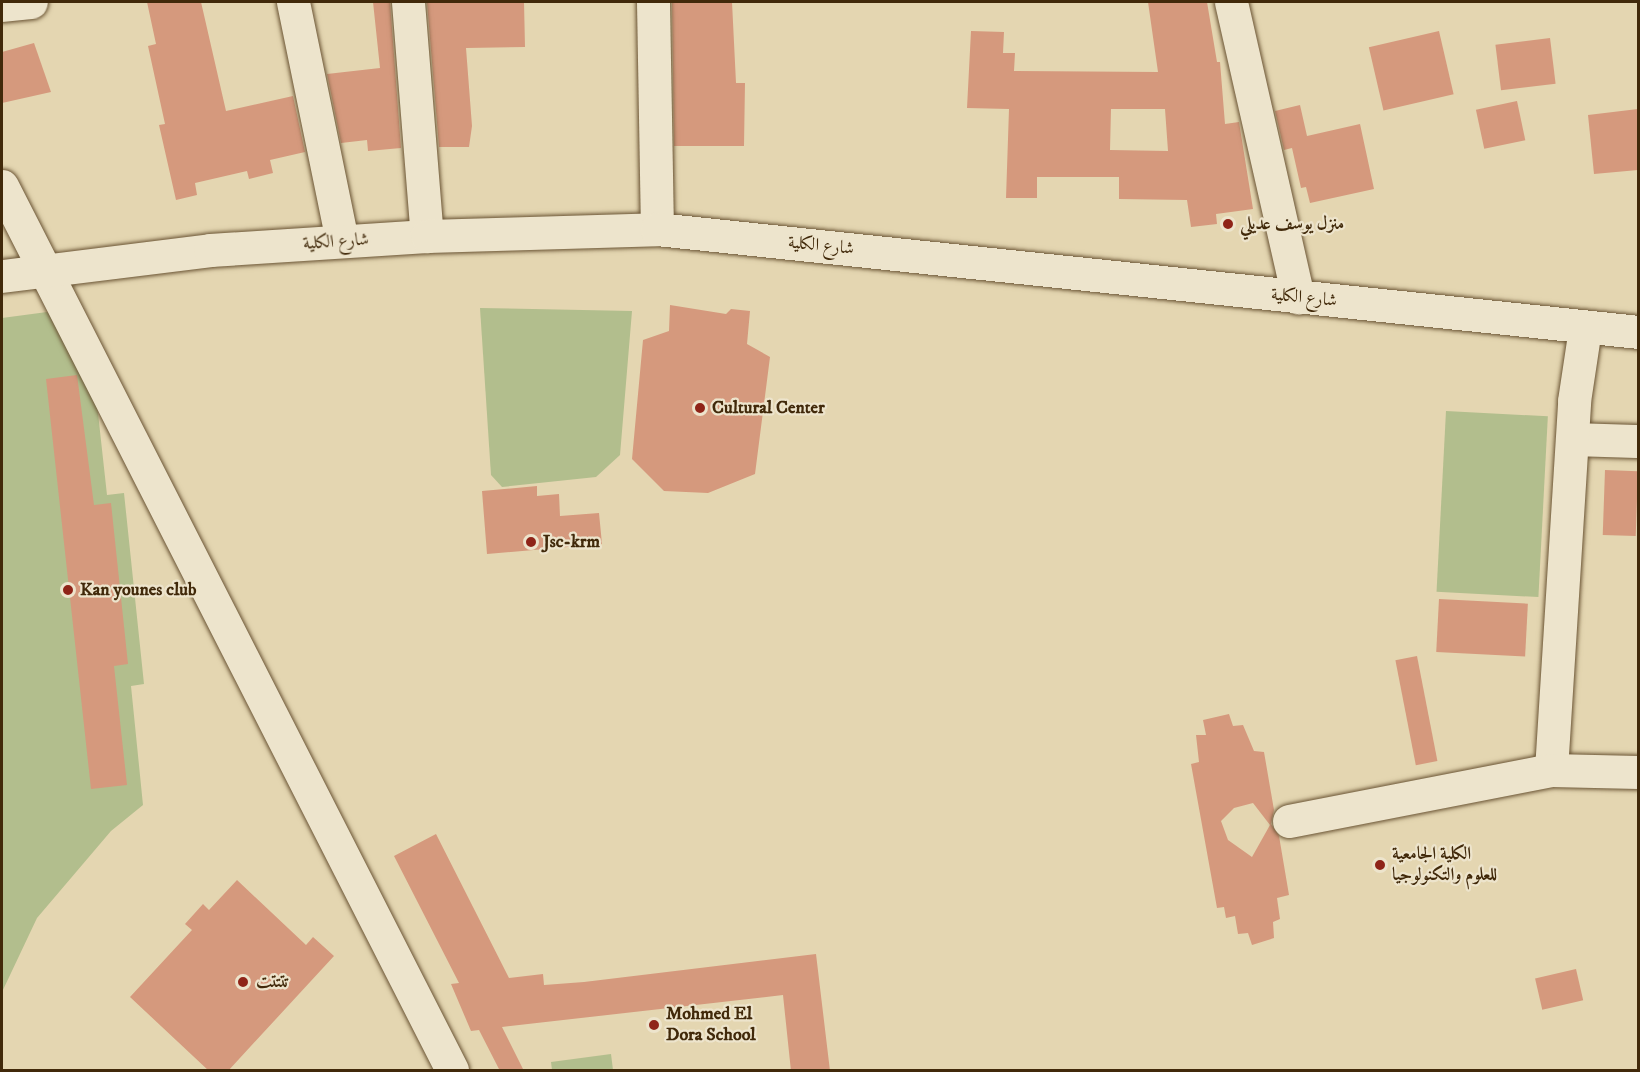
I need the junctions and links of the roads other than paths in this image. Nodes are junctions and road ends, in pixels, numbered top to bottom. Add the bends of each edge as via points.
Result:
1 (31, 2) edge
2 (293, 2) edge
3 (408, 2) edge
4 (652, 2) edge
5 (1232, 2) edge
6 (2, 5) edge
7 (2, 186) edge
8 (657, 229) junction
9 (427, 236) junction
10 (342, 241) junction
11 (46, 270) junction
12 (2, 276) edge
13 (1298, 298) junction
14 (1585, 328) junction
15 (1638, 332) edge
16 (1573, 439) junction
17 (1638, 441) edge
18 (1551, 770) junction
19 (1638, 772) edge
20 (1289, 821) dead end
21 (452, 1071) edge

1 - 6 street
2 - 10 street
3 - 9 street
4 - 8 street
5 - 13 street
7 - 11 street
8 - 9 street, شارع الكلية
8 - 13 street, شارع الكلية
9 - 10 street, شارع الكلية
10 - 11 street, شارع الكلية via 210,250
11 - 12 street, شارع الكلية
11 - 21 street
13 - 14 street, شارع الكلية
14 - 15 street, شارع الكلية
14 - 16 street
16 - 17 street
16 - 18 street
18 - 19 street
18 - 20 street

